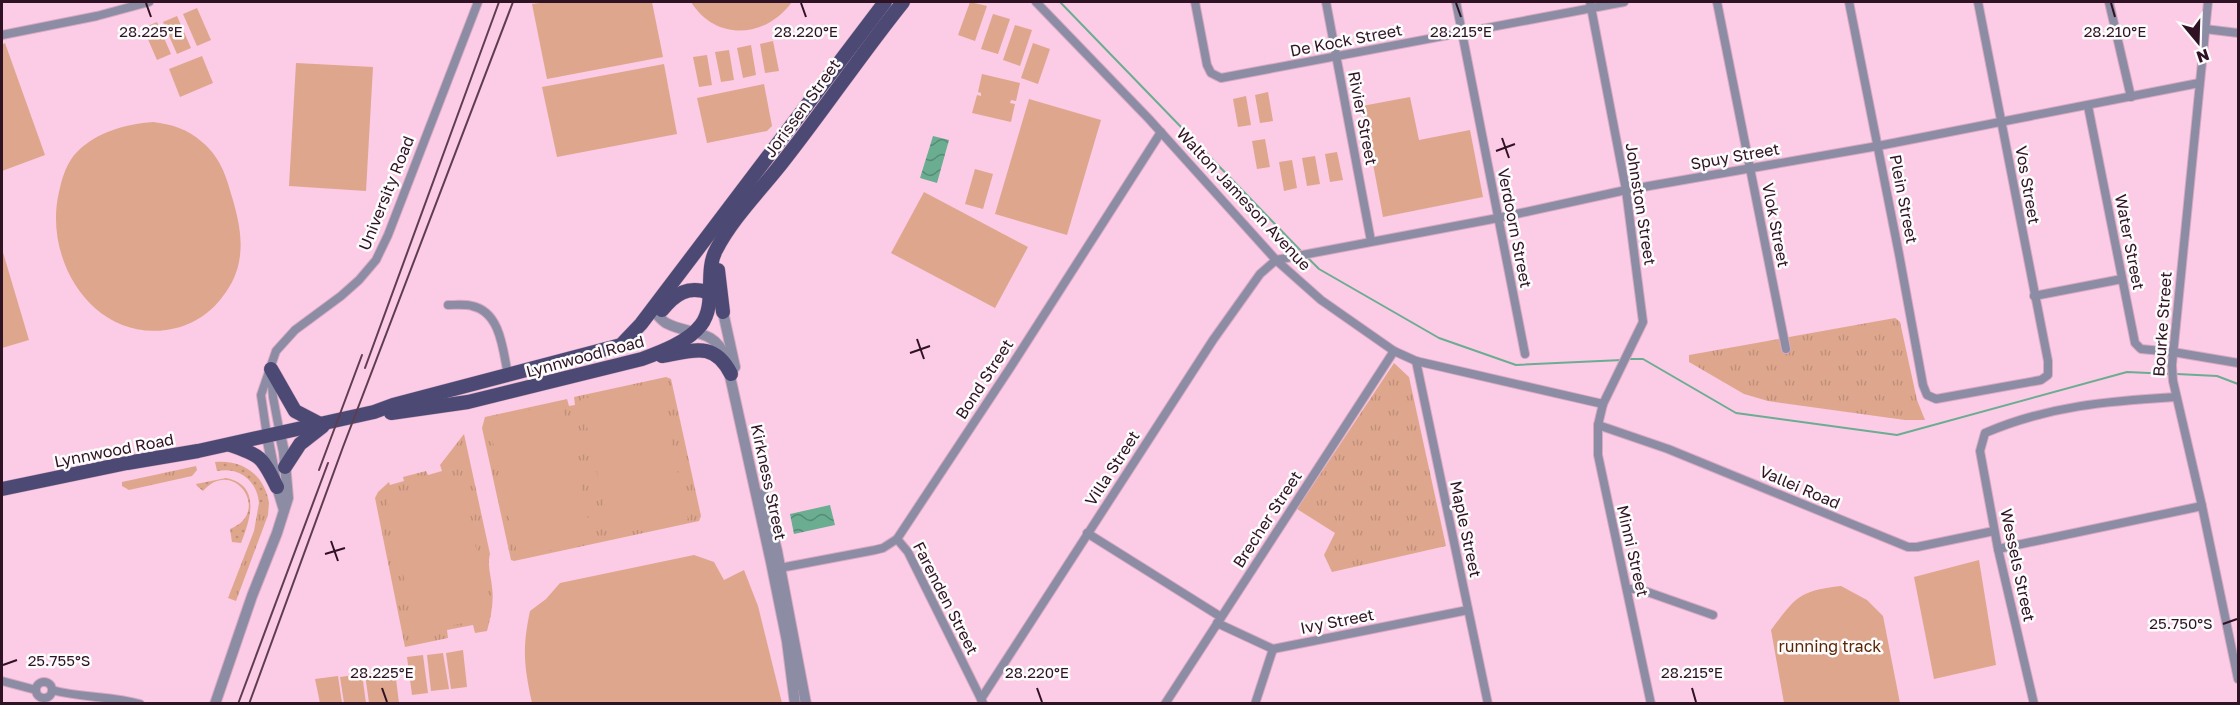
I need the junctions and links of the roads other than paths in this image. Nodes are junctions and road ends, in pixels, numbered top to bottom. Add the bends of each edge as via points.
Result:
1 (149, 2) edge
2 (478, 2) edge
3 (903, 2) edge
4 (1036, 2) edge
5 (1195, 2) edge
6 (1326, 2) edge
7 (1456, 2) edge
8 (1624, 2) edge
9 (1717, 2) edge
10 (1849, 2) edge
11 (1978, 2) edge
12 (2109, 2) edge
13 (2208, 2) edge
14 (887, 3) edge
15 (1590, 5) edge
16 (2205, 29) junction
17 (1462, 33) junction
18 (2238, 33) edge
19 (2, 35) edge
20 (1336, 57) junction
21 (2199, 84) junction
22 (2132, 97) junction
23 (2088, 106) junction
24 (2001, 122) junction
25 (1161, 132) junction
26 (1878, 146) junction
27 (772, 151) junction
28 (784, 161) junction
29 (1749, 168) junction
30 (1626, 190) junction
31 (1498, 218) junction
32 (719, 235) junction
33 (1371, 241) junction
34 (1276, 260) junction
35 (2122, 279) junction
36 (709, 292) junction
37 (2034, 296) junction
38 (448, 305) dead end
39 (723, 312) junction
40 (655, 313) junction
41 (695, 331) junction
42 (1786, 349) dead end
43 (1394, 351) junction
44 (2173, 352) junction
45 (1525, 354) dead end
46 (642, 359) junction
47 (1416, 360) junction
48 (2238, 363) edge
49 (271, 364) junction
50 (731, 374) junction
51 (508, 375) junction
52 (2048, 375) joint
53 (2176, 397) junction
54 (1603, 404) junction
55 (374, 412) junction
56 (325, 423) junction
57 (1598, 425) junction
58 (274, 435) junction
59 (229, 444) junction
60 (285, 467) junction
61 (277, 487) junction
62 (2, 489) edge
63 (2202, 506) junction
64 (284, 510) junction
65 (1994, 531) junction
66 (1087, 534) junction
67 (897, 539) junction
68 (1998, 549) junction
69 (775, 565) junction
70 (1627, 589) junction
71 (1468, 610) junction
72 (1713, 615) dead end
73 (1219, 620) junction
74 (794, 640) junction
75 (1273, 649) junction
76 (791, 670) junction
77 (2238, 679) edge
78 (2, 681) edge
79 (36, 690) junction
80 (804, 690) junction
81 (219, 692) junction
82 (47, 696) edge
83 (982, 701) edge
84 (91, 704) edge
85 (140, 704) edge
86 (208, 704) edge
87 (215, 704) edge
88 (795, 704) edge
89 (806, 704) edge
90 (1165, 704) edge
91 (1255, 704) edge
92 (1488, 704) edge
93 (1651, 704) edge
94 (2034, 704) edge

1 - 19 street
2 - 49 street, University Road via 376,260 349,291 285,339
3 - 28 main road, Jorissen Street
4 - 25 street, Walton Jameson Avenue
5 - 20 street, De Kock Street via 1207,65 1215,76 1235,77
6 - 20 street, Rivier Street
7 - 17 street, Verdoorn Street
8 - 15 street, De Kock Street
9 - 29 street, Vlok Street
10 - 26 street, Plein Street
11 - 24 street, Vos Street
12 - 22 street
13 - 16 street, Bourke Street
14 - 27 main road, Jorissen Street
15 - 17 street, De Kock Street
15 - 30 street, Johnston Street
16 - 18 street
16 - 21 street, Bourke Street
17 - 20 street, De Kock Street
17 - 31 street, Verdoorn Street
20 - 33 street, Rivier Street
21 - 22 street, Spuy Street
21 - 44 street, Bourke Street
22 - 23 street, Spuy Street
23 - 24 street, Spuy Street
23 - 35 street, Water Street
24 - 26 street, Spuy Street
24 - 37 street, Vos Street
25 - 34 street, Walton Jameson Avenue
25 - 67 street, Bond Street
26 - 29 street, Spuy Street
26 - 52 street, Plein Street via 1925,391 1933,399 2041,380
27 - 28 main road
27 - 32 main road, Jorissen Street
28 - 32 main road, Jorissen Street
29 - 30 street, Spuy Street
29 - 42 street, Vlok Street
30 - 31 street, Spuy Street
30 - 54 street, Johnston Street via 1643,322
31 - 33 street, Spuy Street
31 - 45 street, Verdoorn Street
32 - 36 main road
32 - 39 main road via 718,280
32 - 40 main road, Lynnwood Road
33 - 34 street, Spuy Street
34 - 43 street, Walton Jameson Avenue via 1321,300
34 - 66 street, Villa Street via 1243,296
35 - 37 street
35 - 44 street, Water Street via 2138,348
36 - 39 street, Kirkness Street
36 - 40 main road via 690,290 676,294
36 - 41 main road via 706,313
37 - 52 street, Vos Street
38 - 51 street via 472,306 493,320
39 - 69 street, Kirkness Street
40 - 41 street, Kirkness Street via 669,324
40 - 51 main road, Lynnwood Road via 621,345
41 - 46 main road, Lynnwood Road via 660,353
41 - 50 street, Kirkness Street via 718,343
43 - 47 street, Walton Jameson Avenue
43 - 73 street, Brecher Street
44 - 48 street
44 - 53 street, Bourke Street
46 - 50 main road via 706,351 725,362
46 - 55 main road, Lynnwood Road via 468,402 395,413
47 - 54 street, Walton Jameson Avenue
47 - 71 street, Maple Street
49 - 56 main road via 295,411
49 - 58 street, University Road
49 - 58 street, University Road via 261,395
50 - 69 street, Kirkness Street
51 - 55 main road, Lynnwood Road
53 - 63 street, Bourke Street
53 - 65 street, Wessels Street via 2048,411 1985,433 1980,451
54 - 57 street, Minni Street
55 - 56 main road, Lynnwood Road
56 - 58 main road, Lynnwood Road
56 - 60 main road via 300,444
57 - 65 street, Vallei Road via 1668,449 1908,547
57 - 70 street, Minni Street via 1600,469
58 - 59 main road, Lynnwood Road
58 - 60 street, University Road
58 - 61 street, University Road
59 - 61 main road via 260,458
59 - 62 main road, Lynnwood Road
60 - 64 street, University Road via 288,498
61 - 64 street, University Road
63 - 68 street
63 - 77 street, Bourke Street
64 - 81 street, University Road
65 - 68 street, Wessels Street
66 - 73 street
66 - 83 street, Villa Street
67 - 69 street via 874,550
67 - 83 street, Farenden Street via 908,552
68 - 94 street, Wessels Street
69 - 74 street, Kirkness Street
69 - 76 street, Kirkness Street via 774,580
70 - 72 street via 1640,589
70 - 93 street, Minni Street
71 - 75 street, Ivy Street
71 - 92 street, Maple Street
73 - 75 street
73 - 90 street, Brecher Street
74 - 76 street
74 - 80 street, Kirkness Street
75 - 91 street
76 - 80 street
76 - 88 street, Kirkness Street
78 - 79 street
79 - 82 street
79 - 82 street via 44,682 49,684
80 - 89 street, Kirkness Street
81 - 86 street
81 - 87 street, University Road
82 - 84 street
82 - 85 street via 120,698

